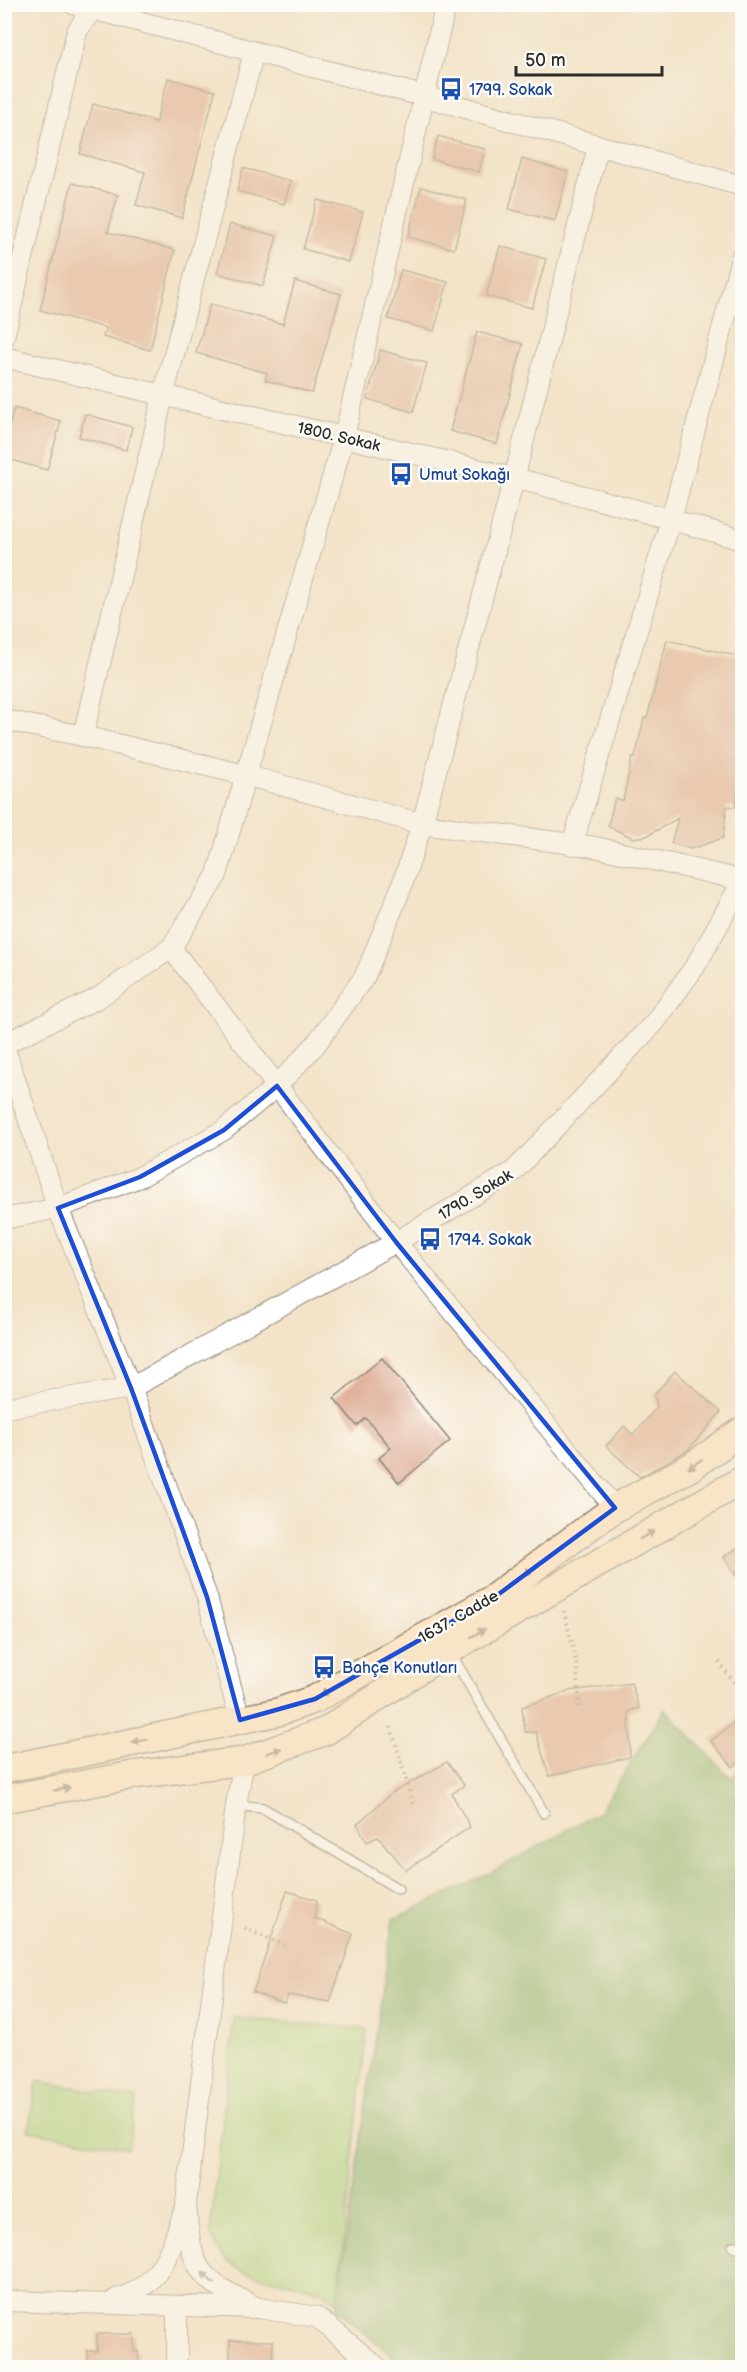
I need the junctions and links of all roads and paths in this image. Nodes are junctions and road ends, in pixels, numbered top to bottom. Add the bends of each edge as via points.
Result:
1 (446, 4) edge
2 (82, 7) edge
3 (254, 52) junction
4 (423, 96) junction
5 (598, 147) junction
6 (742, 186) edge
7 (742, 255) edge
8 (4, 337) edge
9 (4, 357) edge
10 (164, 396) junction
11 (344, 437) junction
12 (514, 479) junction
13 (671, 519) junction
14 (742, 540) edge
15 (4, 720) edge
16 (83, 736) junction
17 (245, 775) junction
18 (422, 824) junction
19 (572, 845) junction
20 (742, 881) edge
21 (171, 948) junction
22 (4, 1045) edge
23 (277, 1086) junction
24 (58, 1208) junction
25 (4, 1219) edge
26 (396, 1242) junction
27 (131, 1388) junction
28 (4, 1408) edge
29 (742, 1431) edge
30 (742, 1480) edge
31 (615, 1508) junction
32 (564, 1611) dead end
33 (448, 1650) junction
34 (719, 1662) dead end
35 (742, 1694) edge
36 (580, 1711) dead end
37 (240, 1720) junction
38 (391, 1727) dead end
39 (244, 1761) junction
40 (4, 1769) edge
41 (4, 1800) edge
42 (413, 1804) dead end
43 (236, 1805) junction
44 (544, 1813) dead end
45 (398, 1889) dead end
46 (245, 1928) dead end
47 (286, 1946) dead end
48 (186, 2203) junction
49 (4, 2301) edge
50 (105, 2302) junction
51 (177, 2306) junction
52 (258, 2308) junction
53 (177, 2367) edge
54 (378, 2367) edge

1 - 4 street
2 - 3 street
2 - 8 street
3 - 4 street
3 - 10 street
4 - 5 street
4 - 11 street
5 - 6 street
5 - 12 street
7 - 13 street
9 - 10 street, 1800. Sokak
10 - 11 street, 1800. Sokak
10 - 16 street
11 - 12 street, 1800. Sokak
11 - 17 street
12 - 13 street, 1800. Sokak
12 - 18 street
13 - 14 street, 1800. Sokak
13 - 19 street
15 - 16 street
16 - 17 street
17 - 18 street
17 - 21 street via 217,875
18 - 19 street
18 - 23 street via 365,976 316,1044
19 - 20 street
20 - 26 street, 1790. Sokak via 696,965 655,1022 565,1119 514,1171
21 - 22 street via 98,998
21 - 23 street
22 - 24 street
23 - 24 street via 224,1130 182,1154 140,1177
23 - 26 street
24 - 25 street
24 - 27 street
26 - 27 street, 1790. Sokak
26 - 31 street
27 - 28 street, 1790. Sokak
27 - 37 street via 207,1597
29 -> 31 street, 1637. Cadde via 691,1467
33 -> 30 street, 1637. Cadde
31 -> 37 street, 1637. Cadde via 492,1599 325,1693 278,1712
32 - 36 path via 576,1661
39 -> 33 street, 1637. Cadde via 326,1731
33 - 44 lane
34 - 35 path
37 - 39 street
37 -> 40 street, 1637. Cadde
38 - 42 path
41 -> 39 street, 1637. Cadde via 133,1775
39 - 43 street
43 - 45 lane via 263,1808
43 - 48 street
46 - 47 path
48 - 50 street via 169,2257 152,2281 131,2295
52 -> 48 street via 213,2284 198,2269 189,2244
49 - 50 street
50 - 51 street
51 - 52 street
51 - 53 street
52 - 54 street via 317,2317

